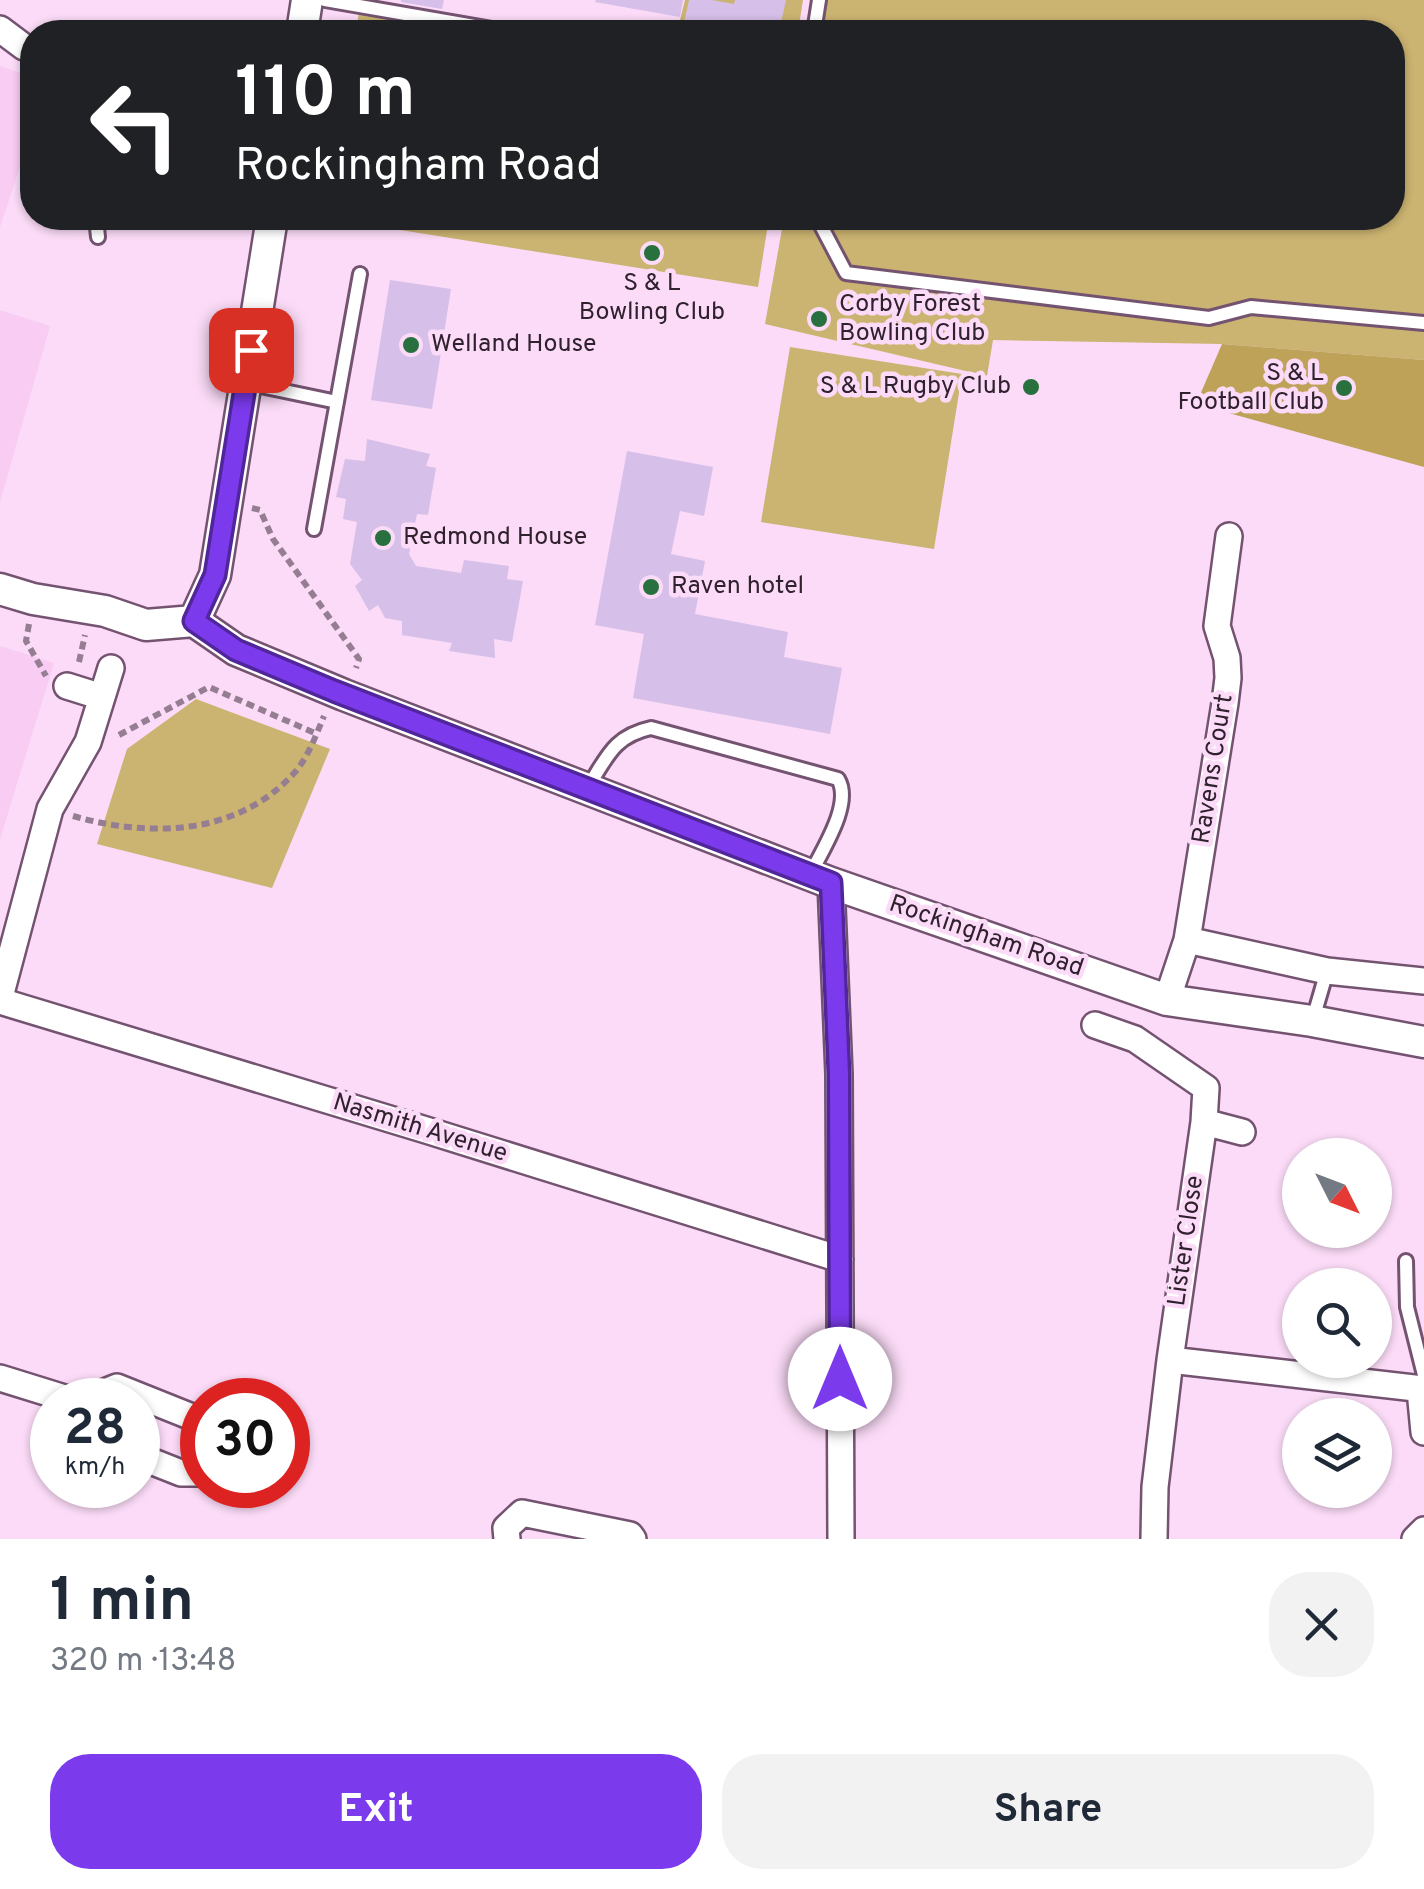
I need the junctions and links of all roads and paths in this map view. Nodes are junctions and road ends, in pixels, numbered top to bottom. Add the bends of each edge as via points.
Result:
1 (324, 0) edge
2 (440, 20) edge
3 (97, 230) edge
4 (270, 230) edge
5 (824, 230) edge
6 (98, 237) dead end
7 (360, 274) dead end
8 (1424, 323) edge
9 (246, 382) junction
10 (337, 402) junction
11 (226, 504) junction
12 (314, 529) dead end
13 (1229, 536) dead end
14 (0, 589) edge
15 (91, 608) junction
16 (194, 621) junction
17 (110, 668) dead end
18 (70, 687) joint
19 (339, 693) junction
20 (102, 697) junction
21 (316, 734) junction
22 (88, 742) junction
23 (587, 789) junction
24 (50, 809) junction
25 (820, 879) junction
26 (1187, 940) junction
27 (1327, 971) junction
28 (1424, 981) edge
29 (0, 999) edge
30 (1167, 1000) junction
31 (1312, 1021) junction
32 (1095, 1025) dead end
33 (1424, 1042) edge
34 (1204, 1122) junction
35 (1242, 1132) dead end
36 (840, 1260) junction
37 (1406, 1261) dead end
38 (1170, 1360) junction
39 (0, 1378) edge
40 (1423, 1385) edge
41 (30, 1387) edge
42 (1424, 1432) edge
43 (1424, 1530) edge
44 (507, 1539) edge
45 (633, 1539) edge
46 (841, 1539) edge
47 (1154, 1539) edge
48 (1415, 1539) edge

1 - 2 lane
3 - 6 lane
4 - 9 street
5 - 8 lane via 846,273 1209,318 1252,308
7 - 10 lane
9 - 10 lane
9 - 11 street
10 - 12 lane
11 - 16 street via 215,575
11 - 19 path via 260,510 273,539 359,658
13 - 26 street, Ravens Court via 1218,626 1228,678
14 - 15 street
15 - 16 street via 146,625
15 - 18 path
16 - 19 street, Rockingham Road via 236,650
17 - 20 street
18 - 20 street
19 - 21 path
19 - 23 street, Rockingham Road
20 - 22 street
21 - 22 path via 209,688 100,745
21 - 24 path via 296,771 270,793 208,824 144,830
22 - 24 street
23 - 25 street, Rockingham Road
23 - 25 lane via 614,745 650,728 838,778 842,806
24 - 29 street
25 - 30 street, Rockingham Road
25 - 36 street via 839,1074
26 - 27 street
26 - 30 street, Ravens Court
27 - 28 street
27 - 31 lane
29 - 36 street, Nasmith Avenue
30 - 31 street, Rockingham Road
31 - 33 street, Rockingham Road
32 - 34 street via 1135,1038 1206,1088
34 - 35 street
34 - 38 street, Lister Close
36 - 46 street
37 - 40 lane via 1407,1307
38 - 40 street
38 - 47 street, Lister Close
39 - 41 street
40 - 42 street
43 - 48 street
44 - 45 street via 506,1528 522,1513

